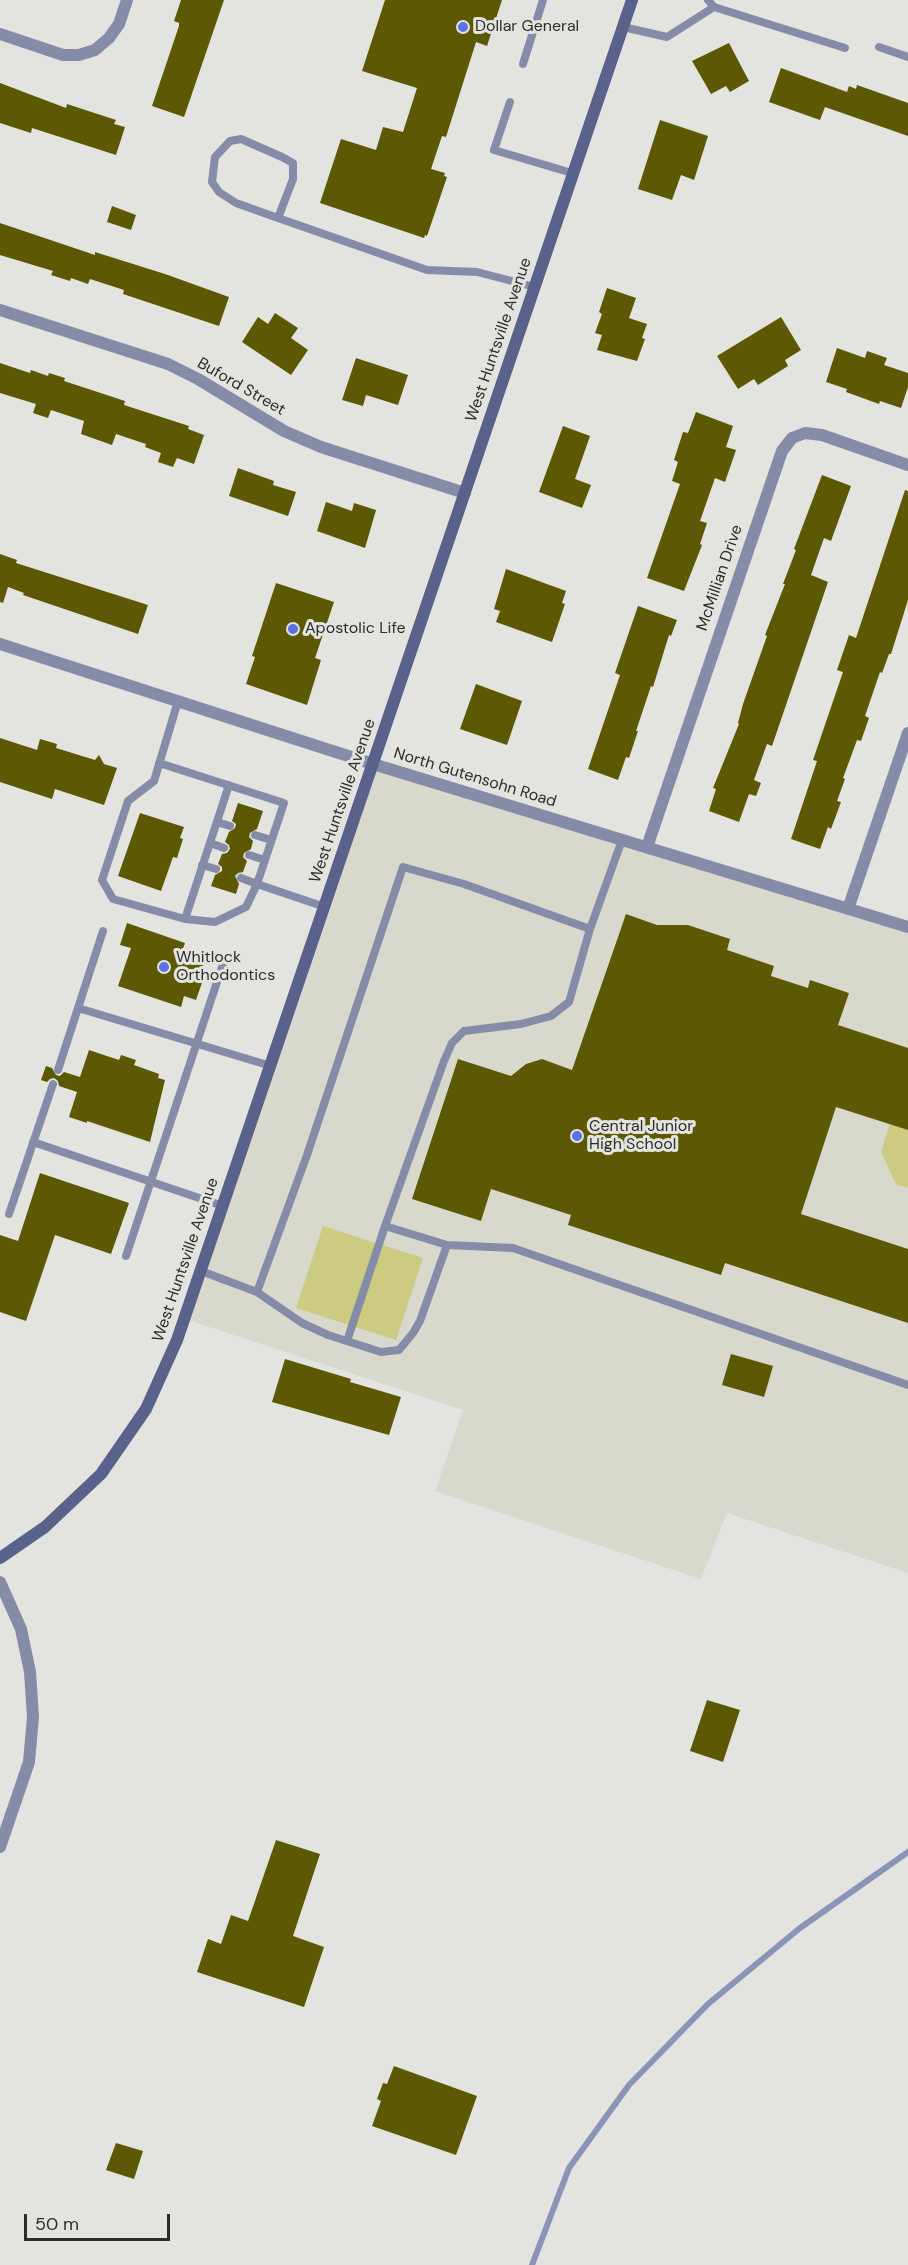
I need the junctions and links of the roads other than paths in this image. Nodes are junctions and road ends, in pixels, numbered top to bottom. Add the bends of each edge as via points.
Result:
1 (127, 0) edge
2 (543, 0) edge
3 (632, 0) edge
4 (708, 0) edge
5 (714, 7) junction
6 (623, 27) junction
7 (0, 34) edge
8 (879, 47) dead end
9 (845, 48) dead end
10 (908, 57) edge
11 (523, 64) dead end
12 (510, 102) dead end
13 (572, 173) junction
14 (278, 218) junction
15 (535, 287) junction
16 (0, 310) edge
17 (908, 465) edge
18 (465, 493) junction
19 (0, 644) edge
20 (178, 701) junction
21 (908, 733) edge
22 (159, 763) junction
23 (374, 764) junction
24 (229, 785) junction
25 (217, 822) junction
26 (230, 826) dead end
27 (255, 835) dead end
28 (271, 840) junction
29 (622, 840) junction
30 (210, 843) junction
31 (646, 847) junction
32 (224, 848) dead end
33 (249, 855) dead end
34 (265, 860) junction
35 (202, 865) junction
36 (216, 869) dead end
37 (241, 878) dead end
38 (257, 884) junction
39 (325, 907) junction
40 (848, 909) junction
41 (185, 919) junction
42 (908, 927) edge
43 (590, 929) junction
44 (103, 931) dead end
45 (224, 961) dead end
46 (78, 1008) junction
47 (197, 1044) junction
48 (271, 1066) junction
49 (58, 1070) dead end
50 (53, 1084) dead end
51 (33, 1142) junction
52 (151, 1182) junction
53 (223, 1206) junction
54 (9, 1214) dead end
55 (386, 1226) junction
56 (447, 1245) junction
57 (126, 1256) dead end
58 (201, 1271) junction
59 (257, 1292) junction
60 (347, 1341) junction
61 (908, 1385) edge
62 (0, 1558) edge
63 (0, 1582) edge
64 (0, 1847) edge

1 - 7 street via 119,24 109,38 95,50 79,55 63,55
2 - 11 lane
3 - 6 main road, West Huntsville Avenue
4 - 5 lane
5 - 6 lane via 667,37
5 - 9 lane
6 - 13 main road, West Huntsville Avenue
8 - 10 lane
12 - 13 lane via 494,150
13 - 15 main road, West Huntsville Avenue
14 - 14 lane via 236,203 212,182 215,157 230,141 241,139 292,164 293,179
14 - 15 lane via 427,270 477,272
15 - 18 main road, West Huntsville Avenue
16 - 18 street, Buford Street via 168,364 293,435
17 - 31 street, McMillian Drive via 814,434 792,438 782,451
18 - 23 main road, West Huntsville Avenue
19 - 20 street, North Gutensohn Road
20 - 22 lane
20 - 23 street, North Gutensohn Road
21 - 40 street
22 - 24 lane
22 - 41 lane via 154,781 128,801 102,880 113,899
23 - 29 street, North Gutensohn Road
23 - 39 main road, West Huntsville Avenue
24 - 25 lane
24 - 28 lane via 284,803
25 - 26 lane
25 - 30 lane
27 - 28 lane
28 - 34 lane
29 - 31 street, North Gutensohn Road
29 - 43 lane
30 - 32 lane
30 - 35 lane
31 - 40 street, North Gutensohn Road
33 - 34 lane
34 - 38 lane
35 - 36 lane
35 - 41 lane
37 - 38 lane
38 - 39 lane
38 - 41 lane via 246,907 215,922
39 - 48 main road, West Huntsville Avenue
40 - 42 street, North Gutensohn Road
43 - 55 lane via 569,1002 551,1016 464,1031 453,1042
43 - 59 lane via 404,867
44 - 46 lane
45 - 47 lane
46 - 47 lane
46 - 49 lane
47 - 48 lane
47 - 52 lane
48 - 53 main road, West Huntsville Avenue
50 - 51 lane
51 - 52 lane
51 - 54 lane
52 - 53 lane
52 - 57 lane
53 - 58 main road, West Huntsville Avenue
55 - 56 lane
55 - 60 lane
56 - 60 lane via 420,1321 399,1350 381,1352
56 - 61 lane via 513,1248
58 - 59 lane
58 - 62 main road, West Huntsville Avenue via 177,1340 146,1409 101,1474 45,1527
59 - 60 lane via 302,1323
63 - 64 street via 21,1629 30,1672 33,1717 28,1762

